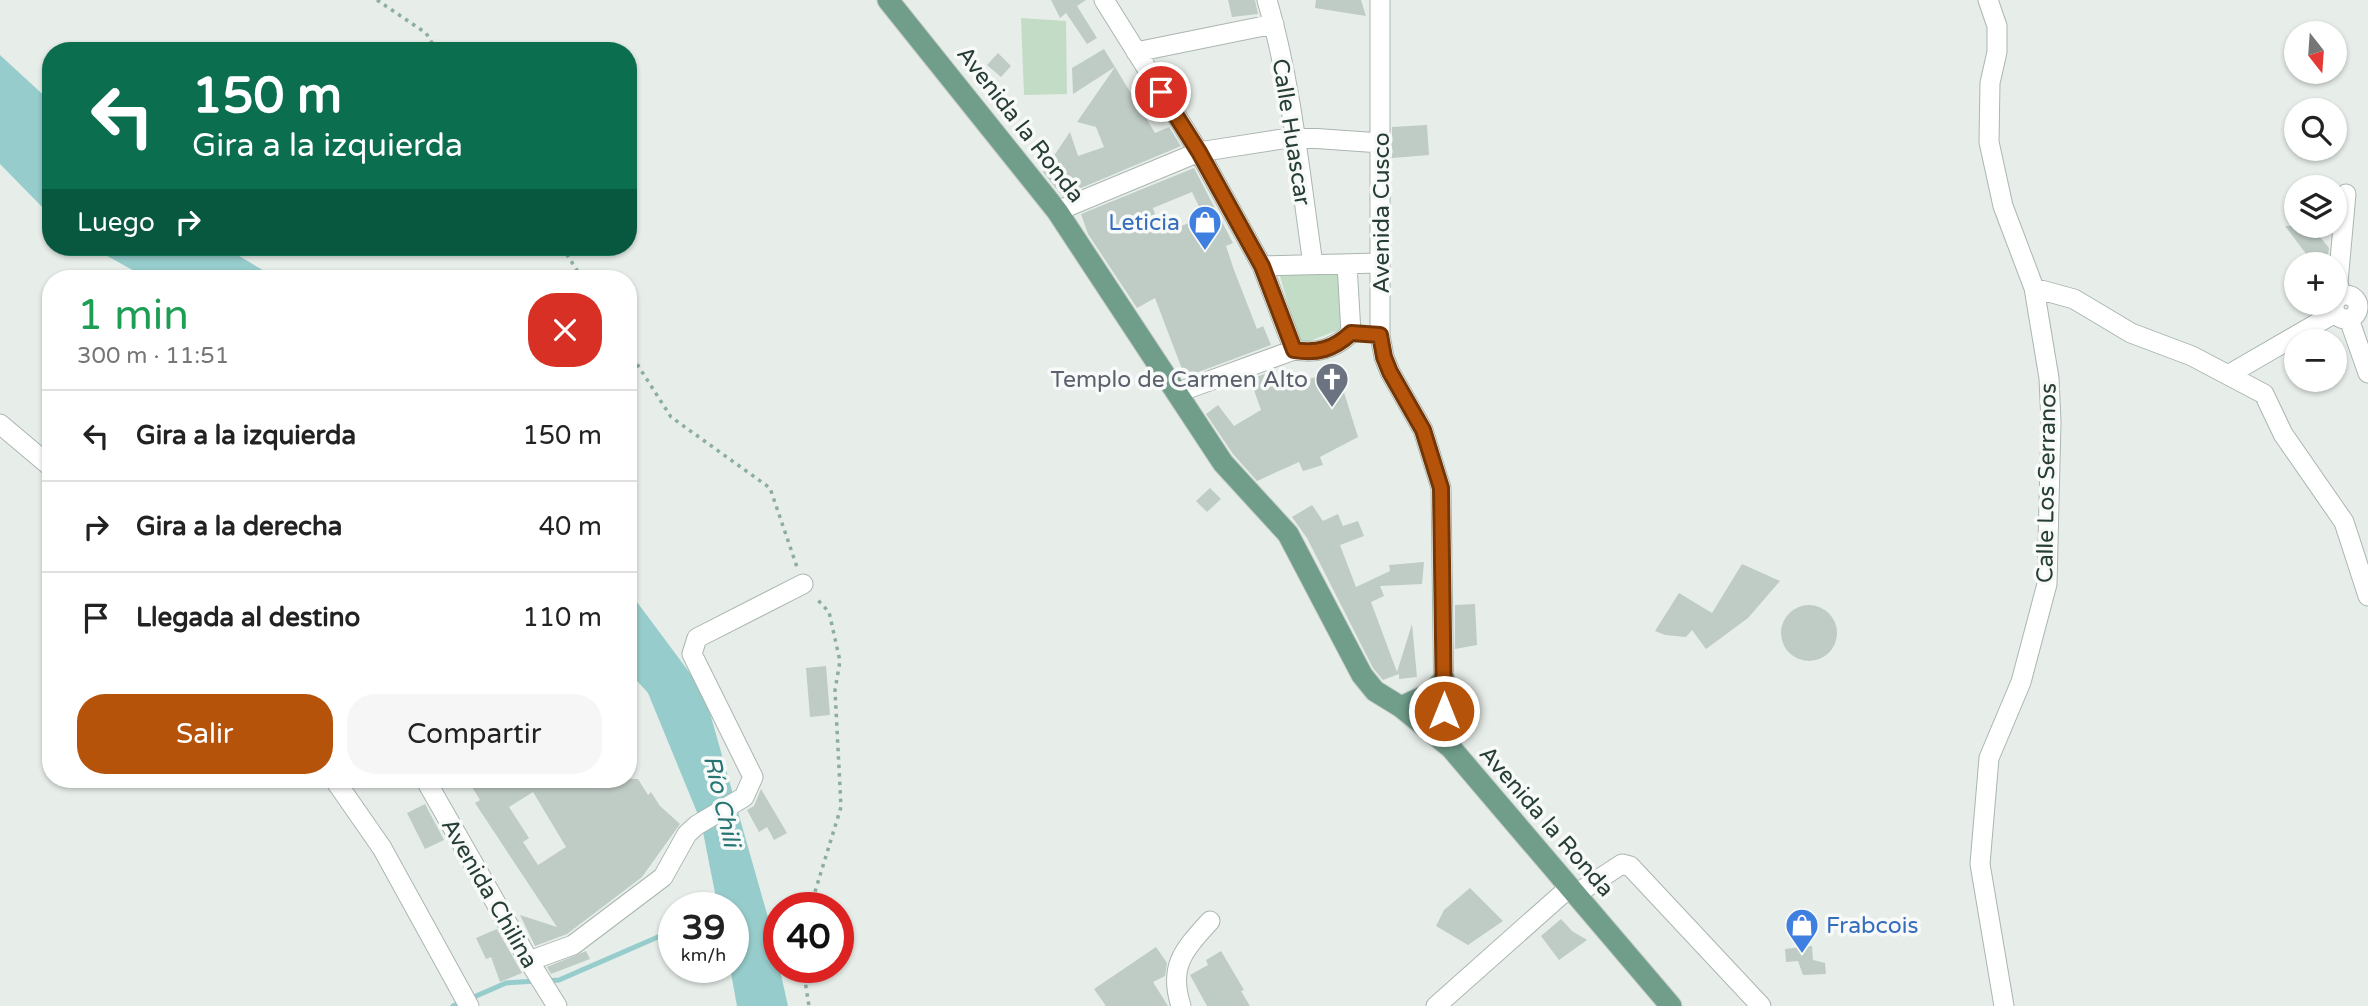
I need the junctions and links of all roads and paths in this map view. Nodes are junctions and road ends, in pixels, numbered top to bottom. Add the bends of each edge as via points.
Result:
1 (377, 0) edge
2 (888, 0) edge
3 (1104, 0) edge
4 (1267, 0) edge
5 (1380, 0) edge
6 (1988, 0) edge
7 (1274, 24) junction
8 (432, 42) edge
9 (1136, 52) junction
10 (1295, 137) junction
11 (1381, 143) junction
12 (1199, 152) junction
13 (1057, 211) junction
14 (1379, 263) junction
15 (1313, 264) junction
16 (1347, 264) junction
17 (1262, 266) junction
18 (2034, 288) junction
19 (2332, 315) edge
20 (2344, 315) edge
21 (1351, 333) junction
22 (1380, 335) junction
23 (1294, 350) junction
24 (637, 364) edge
25 (2368, 373) edge
26 (2228, 375) junction
27 (1176, 393) junction
28 (0, 424) edge
29 (42, 459) edge
30 (803, 584) junction
31 (2368, 596) edge
32 (1444, 679) junction
33 (1401, 706) junction
34 (1451, 748) junction
35 (340, 788) edge
36 (430, 788) edge
37 (1573, 891) junction
38 (815, 892) edge
39 (1210, 921) dead end
40 (533, 967) junction
41 (805, 983) edge
42 (553, 1001) edge
43 (469, 1006) edge
44 (808, 1006) edge
45 (1181, 1006) edge
46 (1436, 1006) edge
47 (1671, 1006) edge
48 (1760, 1006) edge
49 (2004, 1006) edge

1 - 8 path via 426,33
2 - 13 main road, Avenida la Ronda
3 - 9 street
4 - 7 street, Calle Huascar
5 - 11 street, Avenida Cusco
6 - 18 street, Calle Los Serranos via 1997,26 1989,142 2003,206
7 - 9 street
7 - 10 street, Calle Huascar
9 - 12 street
10 - 11 street
10 - 12 street
10 - 15 street, Calle Huascar
11 - 14 street, Avenida Cusco
12 - 13 street
12 - 17 street
13 - 27 main road, Avenida la Ronda
14 - 16 street
14 - 22 street, Avenida Cusco
15 - 16 street
15 - 17 street
16 - 21 street
17 - 23 street
18 - 26 street via 2074,299 2131,334
18 - 49 street, Calle Los Serranos via 2049,377 2051,422 2047,584 2021,682 1989,758 1980,864
19 - 26 street
20 - 25 street
21 - 22 street
21 - 23 street via 1339,345 1312,353
22 - 32 street, Avenida Cusco via 1390,372 1423,430 1441,488
23 - 27 street
24 - 30 path via 671,417 770,488
26 - 31 street via 2264,394 2283,434 2344,522
27 - 33 main road, Avenida la Ronda via 1223,463 1288,534 1362,675 1375,691
28 - 29 street
30 - 38 path via 829,612 840,661 835,690 841,807
30 - 40 street via 697,638 692,654 753,777 744,797 687,834 663,877 573,945
32 - 33 main road via 1431,693
32 - 34 street, Avenida Cusco
33 - 34 main road, Avenida la Ronda
34 - 37 main road, Avenida la Ronda
35 - 43 street via 382,848
36 - 40 street, Avenida Chilina
37 - 46 street
37 - 47 main road, Avenida la Ronda
37 - 48 street via 1622,864 1630,866
39 - 45 street via 1176,969 1174,985
40 - 42 street, Avenida Chilina
41 - 44 path

